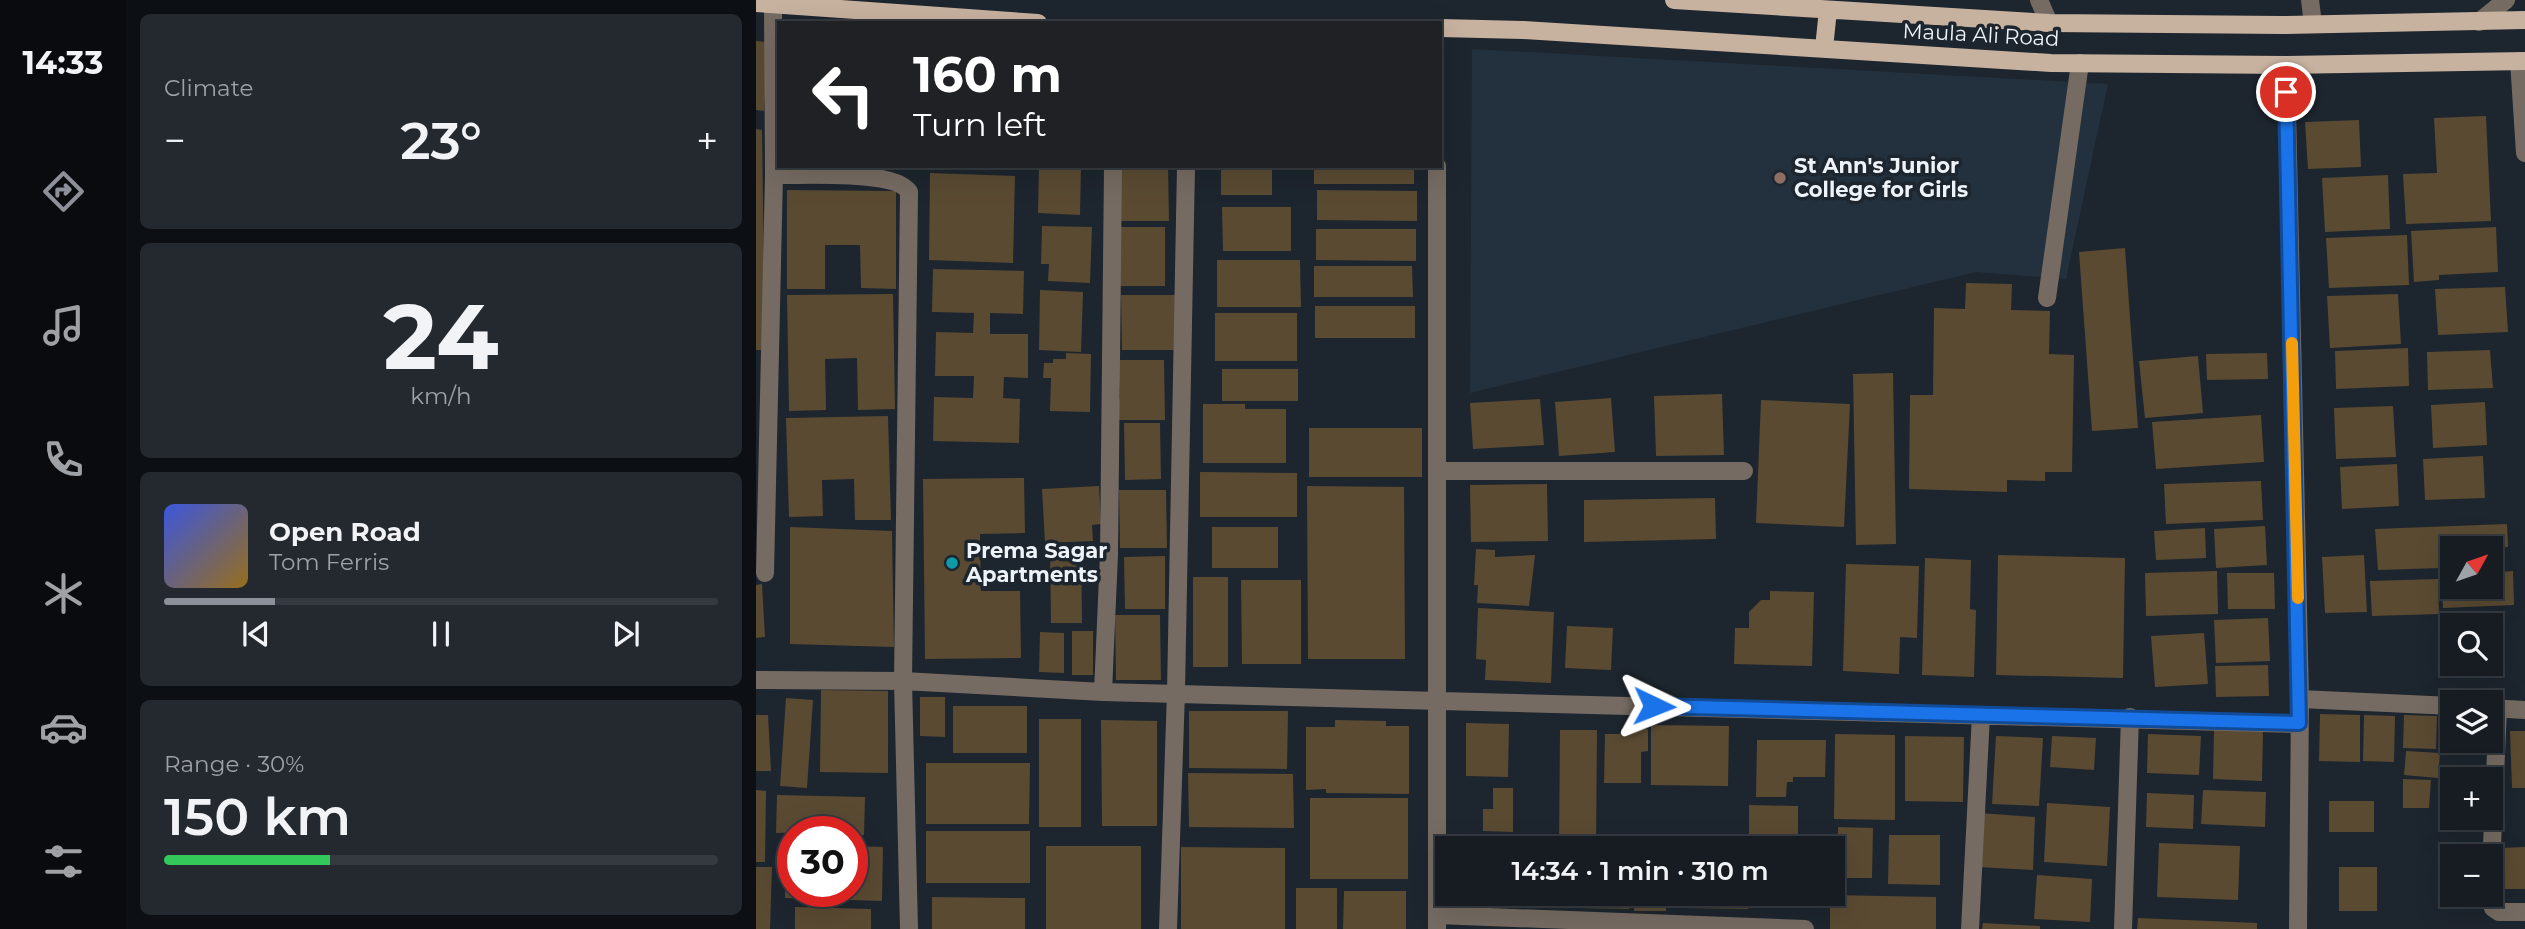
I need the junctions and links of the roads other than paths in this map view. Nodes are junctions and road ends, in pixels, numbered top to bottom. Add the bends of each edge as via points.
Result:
1 (1674, 0) edge
2 (2039, 0) edge
3 (2310, 0) edge
4 (2506, 0) edge
5 (765, 4) edge
6 (1828, 9) junction
7 (908, 19) edge
8 (2525, 20) edge
9 (973, 21) edge
10 (2479, 22) junction
11 (2049, 23) junction
12 (2313, 24) junction
13 (1442, 28) edge
14 (1824, 48) junction
15 (2522, 61) edge
16 (2080, 63) junction
17 (2286, 65) junction
18 (2524, 105) edge
19 (2525, 153) edge
20 (1113, 168) edge
21 (1186, 168) edge
22 (1437, 168) edge
23 (774, 176) junction
24 (2047, 298) dead end
25 (1437, 471) junction
26 (1744, 471) dead end
27 (765, 573) dead end
28 (756, 680) edge
29 (903, 681) junction
30 (1103, 692) junction
31 (1177, 692) junction
32 (1437, 699) junction
33 (2300, 699) junction
34 (2440, 705) edge
35 (2503, 709) edge
36 (2525, 710) edge
37 (1981, 715) junction
38 (2130, 717) junction
39 (2299, 723) junction
40 (2493, 753) edge
41 (2491, 844) edge
42 (2493, 907) edge
43 (2525, 912) edge
44 (1437, 922) edge
45 (909, 929) edge
46 (1168, 929) edge
47 (1805, 929) edge
48 (1970, 929) edge
49 (2123, 929) edge
50 (2298, 929) edge

1 - 6 main road, Maula Ali Road
2 - 11 street
3 - 12 street
4 - 10 street
5 - 7 main road
5 - 23 street
6 - 11 main road, Maula Ali Road
6 - 14 main road
7 - 9 main road
8 - 10 main road, Maula Ali Road
10 - 12 main road, Maula Ali Road
11 - 12 main road, Maula Ali Road
13 - 14 main road, Maula Ali Road
14 - 16 main road, Maula Ali Road
15 - 17 main road, Maula Ali Road
15 - 18 street
16 - 17 main road, Maula Ali Road
16 - 24 street
17 - 33 street
18 - 19 street
20 - 30 street
21 - 31 street
22 - 25 street
23 - 27 street
23 - 29 street via 877,178 901,183 909,192
25 - 26 street
25 - 32 street
28 - 29 street
29 - 30 street
29 - 45 street
30 - 31 street
31 - 32 street
31 - 46 street
32 - 37 street
32 - 44 street
33 - 34 street
33 - 39 street
35 - 36 street
37 - 38 street
37 - 48 street
38 - 39 street
38 - 49 street
39 - 50 street
40 - 41 street
42 - 43 street via 2499,912
44 - 47 street

